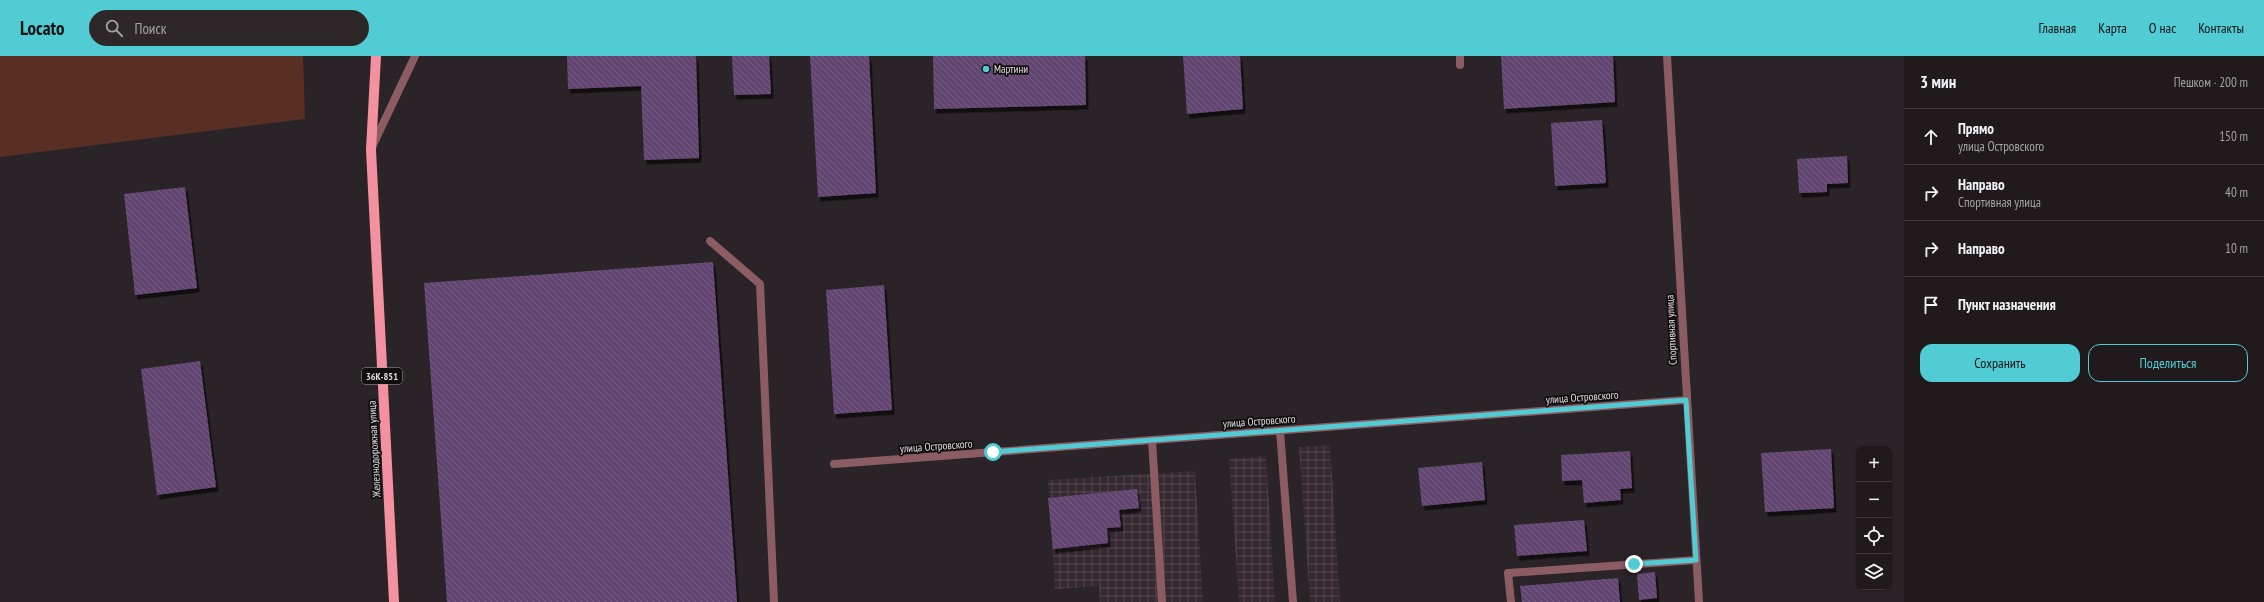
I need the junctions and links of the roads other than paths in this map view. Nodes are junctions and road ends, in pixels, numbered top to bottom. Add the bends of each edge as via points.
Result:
1 (376, 56) edge
2 (415, 56) edge
3 (1460, 56) edge
4 (1666, 56) edge
5 (1460, 65) dead end
6 (371, 150) junction
7 (710, 241) dead end
8 (1686, 400) junction
9 (1280, 431) junction
10 (1152, 440) junction
11 (834, 464) dead end
12 (1696, 560) junction
13 (394, 602) edge
14 (774, 602) edge
15 (1162, 602) edge
16 (1293, 602) edge
17 (1511, 602) edge
18 (1699, 602) edge

1 - 6 main road, 36К-851
2 - 6 street
3 - 5 street
4 - 8 street, Спортивная улица
6 - 13 main road, Железнодорожная улица / 36К-851
7 - 14 street via 760,284
8 - 9 street, улица Островского
8 - 12 street, Спортивная улица
9 - 10 street, улица Островского
9 - 16 street
10 - 11 street, улица Островского
10 - 15 street
12 - 17 street via 1508,573
12 - 18 street, Спортивная улица

